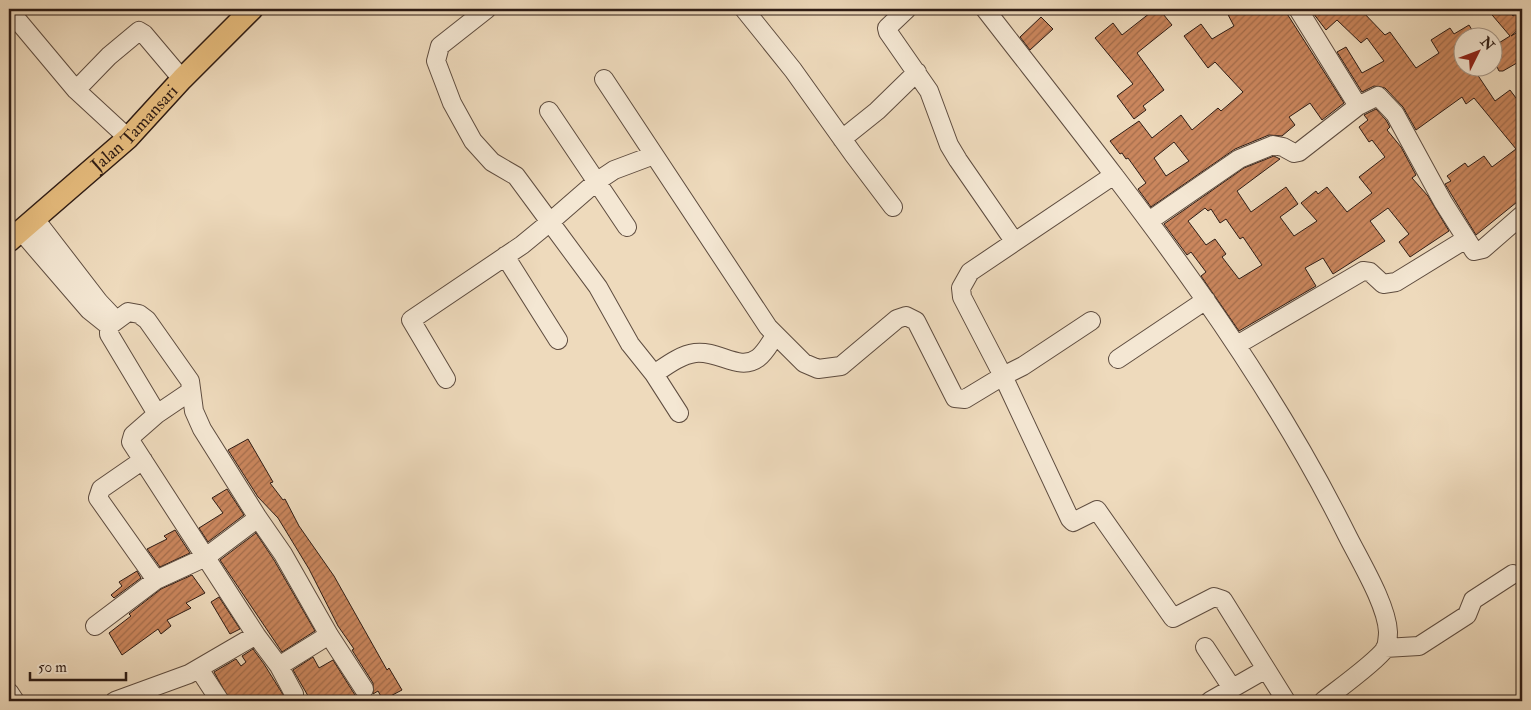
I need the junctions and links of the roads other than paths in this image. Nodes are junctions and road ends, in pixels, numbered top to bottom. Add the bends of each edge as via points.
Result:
1 (252, 9) edge
2 (487, 9) edge
3 (744, 9) edge
4 (907, 9) edge
5 (985, 9) edge
6 (1298, 9) edge
7 (9, 10) edge
8 (917, 72) junction
9 (182, 79) junction
10 (604, 79) dead end
11 (76, 90) junction
12 (1358, 106) junction
13 (549, 111) dead end
14 (128, 138) junction
15 (842, 139) junction
16 (654, 155) junction
17 (1114, 175) junction
18 (596, 182) junction
19 (893, 207) dead end
20 (1522, 215) edge
21 (1149, 221) junction
22 (550, 222) junction
23 (627, 227) dead end
24 (21, 230) edge
25 (1466, 239) junction
26 (1014, 241) junction
27 (505, 256) junction
28 (1206, 300) junction
29 (1091, 321) dead end
30 (113, 323) junction
31 (775, 336) junction
32 (558, 340) dead end
33 (1237, 345) junction
34 (1118, 359) dead end
35 (654, 374) junction
36 (1002, 376) junction
37 (446, 379) dead end
38 (191, 391) junction
39 (679, 413) dead end
40 (157, 414) junction
41 (143, 460) junction
42 (258, 518) junction
43 (206, 557) junction
44 (1513, 574) dead end
45 (156, 580) junction
46 (95, 626) dead end
47 (256, 635) junction
48 (329, 635) junction
49 (1205, 648) dead end
50 (1385, 648) junction
51 (279, 666) junction
52 (199, 669) junction
53 (1266, 669) junction
54 (364, 688) dead end
55 (1232, 688) junction
56 (9, 692) edge
57 (294, 694) dead end
58 (15, 701) edge
59 (115, 701) edge
60 (220, 701) edge
61 (1210, 701) edge
62 (1286, 701) edge
63 (1324, 701) edge

1 - 9 main road, Jalan Tamansari
2 - 22 street via 440,46 436,61 452,103 473,141 492,162 516,176
3 - 15 street
4 - 8 street via 887,28
5 - 17 street
6 - 12 street
7 - 11 street
8 - 15 street
8 - 26 street via 929,91 953,152
9 - 11 street via 139,31
9 - 14 main road, Jalan Tamansari
10 - 16 street
11 - 14 street
12 - 21 street via 1299,152 1272,145 1239,159
12 - 25 street via 1378,96 1384,100
13 - 18 street
14 - 24 main road, Jalan Tamansari
15 - 19 street
16 - 18 street via 614,170
16 - 31 street
17 - 21 street
17 - 26 street
18 - 22 street
18 - 23 street
20 - 25 street via 1479,251 1474,251
21 - 28 street
22 - 27 street
22 - 35 street via 598,287 630,344
24 - 30 street via 89,310
25 - 33 street via 1396,282 1384,284 1364,271
26 - 36 street via 970,272 961,288 962,297
27 - 32 street
27 - 37 street via 411,320
28 - 33 street
28 - 34 street
29 - 36 street via 1023,366
30 - 38 street via 128,312 147,320 190,381
30 - 40 street via 112,341
31 - 35 street via 759,357 748,363 734,363 721,355 695,353 675,360
31 - 36 street via 804,363 818,369 841,366 897,320 911,316 955,398 965,399
33 - 50 street via 1291,430 1380,602 1388,632
35 - 39 street
36 - 53 street via 1072,522 1097,510 1173,618 1214,597 1223,600
38 - 40 street
38 - 42 street via 194,411 202,428
40 - 41 street via 131,438
41 - 43 street
41 - 45 street via 101,488 98,498
42 - 43 street
42 - 48 street via 283,554
43 - 45 street
43 - 47 street
44 - 50 street via 1477,597 1470,604 1467,615 1426,643 1414,648
45 - 46 street
47 - 51 street
47 - 52 street
48 - 51 street
48 - 54 street
49 - 55 street
50 - 63 street
51 - 57 street
52 - 59 street
52 - 60 street
53 - 55 street
53 - 62 street
55 - 61 street
56 - 58 street

